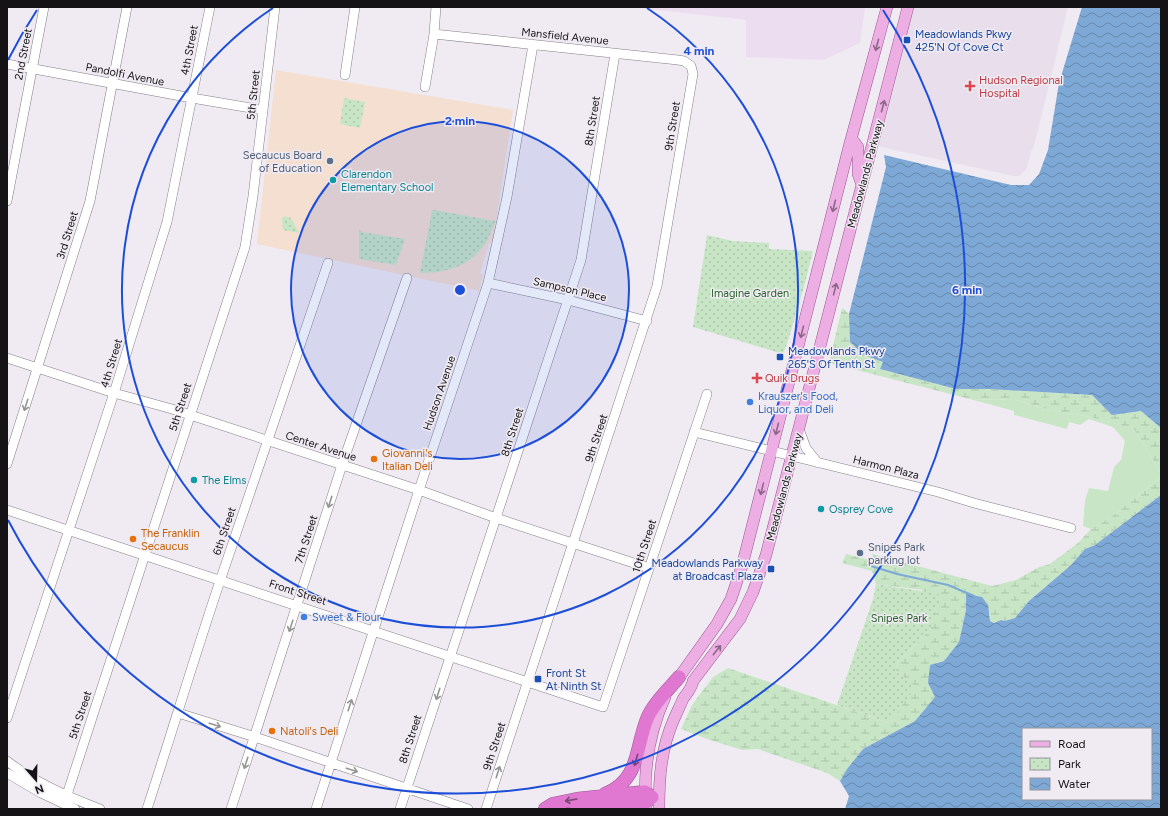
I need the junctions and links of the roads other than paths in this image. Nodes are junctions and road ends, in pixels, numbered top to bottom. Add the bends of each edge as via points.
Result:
1 (44, 7) edge
2 (127, 7) edge
3 (210, 7) edge
4 (275, 7) edge
5 (355, 7) edge
6 (436, 7) edge
7 (887, 7) edge
8 (908, 7) edge
9 (434, 34) junction
10 (533, 45) junction
11 (616, 54) junction
12 (7, 64) edge
13 (691, 66) joint
14 (32, 69) junction
15 (345, 74) dead end
16 (112, 84) junction
17 (425, 87) dead end
18 (192, 98) junction
19 (264, 110) junction
20 (852, 139) junction
21 (862, 185) junction
22 (7, 201) edge
23 (328, 263) dead end
24 (406, 278) dead end
25 (488, 283) junction
26 (568, 300) junction
27 (647, 320) junction
28 (7, 358) edge
29 (38, 368) junction
30 (114, 393) junction
31 (708, 394) dead end
32 (190, 415) junction
33 (799, 429) junction
34 (694, 432) junction
35 (267, 440) junction
36 (771, 452) junction
37 (792, 457) junction
38 (818, 463) junction
39 (7, 464) edge
40 (342, 465) junction
41 (419, 490) junction
42 (7, 510) edge
43 (496, 518) junction
44 (1071, 528) dead end
45 (69, 530) junction
46 (574, 543) junction
47 (144, 554) junction
48 (649, 568) junction
49 (221, 579) junction
50 (297, 605) junction
51 (374, 630) junction
52 (451, 657) junction
53 (678, 677) junction
54 (693, 680) junction
55 (527, 682) junction
56 (603, 707) joint
57 (178, 713) junction
58 (7, 718) edge
59 (254, 737) junction
60 (7, 761) edge
61 (332, 763) junction
62 (7, 773) edge
63 (29, 781) junction
64 (407, 788) junction
65 (65, 800) junction
66 (600, 802) junction
67 (648, 802) edge
68 (75, 809) edge
69 (100, 809) edge
70 (147, 809) edge
71 (231, 809) edge
72 (316, 809) edge
73 (400, 809) edge
74 (468, 809) edge
75 (486, 809) edge
76 (545, 809) edge
77 (576, 809) edge
78 (623, 809) edge
79 (659, 809) edge

1 - 14 street, 2nd Street
2 - 16 street, 3rd Street
3 - 18 street, 4th Street
4 - 19 street, 5th Street
5 - 15 street
6 - 9 street
7 -> 20 main road, Meadowlands Parkway
21 -> 8 main road, Meadowlands Parkway
9 - 10 street, Mansfield Avenue
9 - 17 street
10 - 11 street, Mansfield Avenue
10 - 25 street, Hudson Avenue via 507,197
11 - 13 street, Mansfield Avenue via 678,60
11 - 26 street, 8th Street via 581,260
12 - 14 street, Pandolfi Avenue
13 - 27 street, 9th Street via 693,74 659,278
14 - 16 street, Pandolfi Avenue
14 - 22 street, 2nd Street
16 - 18 street, Pandolfi Avenue
16 - 29 street, 3rd Street via 90,202
18 - 19 street, Pandolfi Avenue
18 - 30 street, 4th Street via 167,222
19 - 32 street, 5th Street via 245,247
20 - 21 main road via 858,147 858,174
20 -> 36 main road, Meadowlands Parkway
33 -> 21 main road, Meadowlands Parkway
23 - 35 street, 6th Street
24 - 40 street, 7th Street
25 - 26 street, Sampson Place
25 - 41 street, Hudson Avenue
26 - 27 street, Sampson Place
26 - 43 street, 8th Street
27 - 46 street, 9th Street
28 - 29 street, Center Avenue
29 - 30 street, Center Avenue
29 -> 39 street, 3rd Street
30 - 32 street, Center Avenue
30 - 45 street, 4th Street
31 - 34 street, 10th Street
32 - 35 street, Center Avenue
32 - 47 street, 5th Street
33 - 37 main road, Meadowlands Parkway
33 - 38 street via 806,448
34 - 36 street, Harmon Plaza
34 - 48 street, 10th Street
35 - 40 street, Center Avenue
35 - 49 street, 6th Street
36 - 37 street, Harmon Plaza
36 -> 53 main road, Meadowlands Parkway via 731,599 717,624
37 - 38 street, Harmon Plaza
54 -> 37 main road, Meadowlands Parkway via 740,619 753,592
38 - 44 street, Harmon Plaza
40 - 41 street, Center Avenue
40 -> 50 street, 7th Street
41 - 43 street, Center Avenue
41 - 51 street, Hudson Avenue
42 - 45 street, Front Street
43 - 46 street, Center Avenue
43 - 52 street, 8th Street
45 - 47 street, Front Street
45 - 58 street, 4th Street
46 - 48 street, Center Avenue
46 - 55 street, 9th Street
47 - 49 street, Front Street
47 - 65 street, 5th Street
48 - 56 street, 10th Street
49 - 50 street, Front Street
49 - 57 street, 6th Street
50 - 51 street, Front Street
50 -> 59 street, 7th Street
51 - 52 street, Front Street
61 -> 51 street, Hudson Avenue
52 - 55 street, Front Street
52 -> 64 street, 8th Street
53 -> 66 highway via 647,718 628,778
53 - 67 main road, Meadowlands Parkway via 665,697 648,750
54 - 67 main road via 687,683 678,696 660,734
54 - 79 main road, Meadowlands Parkway via 692,687 684,698 667,736 660,766
55 - 56 street, Front Street
75 -> 55 street, 9th Street
57 -> 59 street
57 - 70 street, 6th Street
59 - 61 street
59 -> 71 street, 7th Street
60 - 63 street
61 -> 64 street
61 - 72 street, Hudson Avenue
62 - 63 street
63 - 65 street
64 - 73 street, 8th Street
64 - 74 street
65 - 68 street
65 - 69 street
66 - 67 highway
66 -> 76 highway via 565,801
66 - 77 highway
66 - 78 highway

